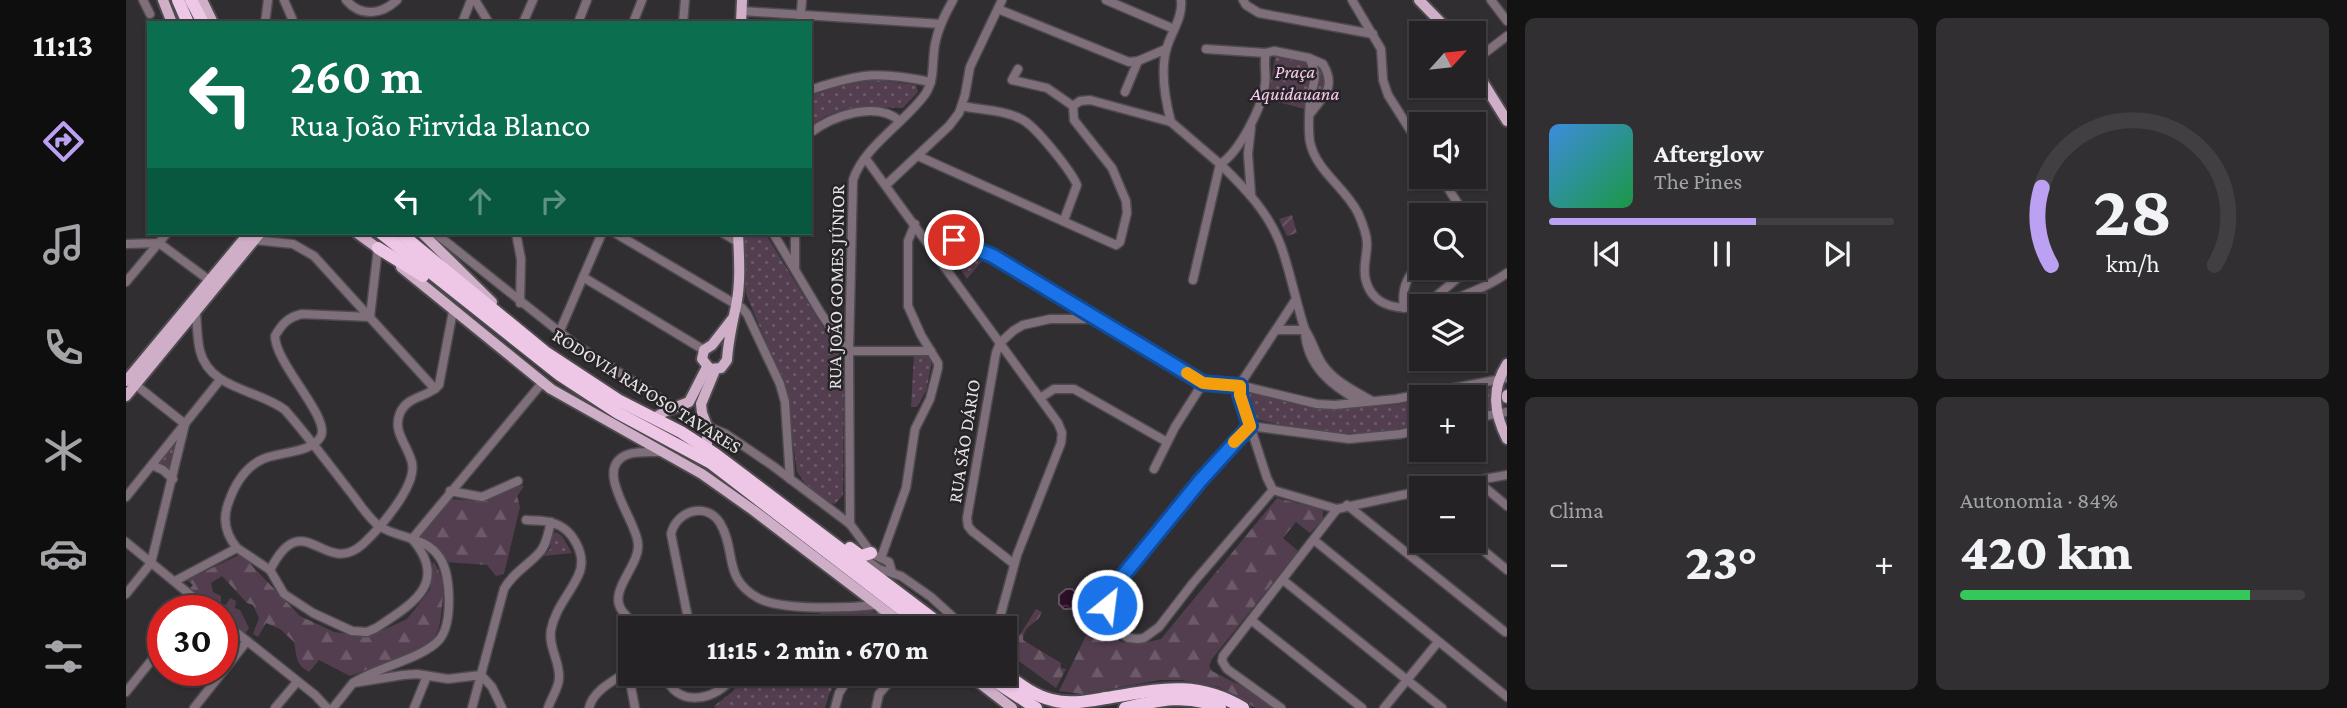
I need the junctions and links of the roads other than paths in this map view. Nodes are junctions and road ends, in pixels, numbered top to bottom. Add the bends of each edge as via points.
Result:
1 (143, 0) edge
2 (163, 0) edge
3 (178, 0) edge
4 (191, 0) edge
5 (202, 0) edge
6 (268, 0) edge
7 (284, 0) edge
8 (346, 0) edge
9 (397, 0) edge
10 (473, 0) edge
11 (533, 0) edge
12 (587, 0) edge
13 (642, 0) edge
14 (685, 0) edge
15 (802, 0) edge
16 (953, 0) edge
17 (1002, 0) edge
18 (1106, 0) edge
19 (1181, 0) edge
20 (1352, 0) edge
21 (1419, 0) edge
22 (1427, 0) edge
23 (1491, 0) edge
24 (1246, 2) edge
25 (998, 9) junction
26 (742, 11) edge
27 (150, 14) dead end
28 (1435, 14) junction
29 (801, 19) edge
30 (171, 21) edge
31 (187, 21) edge
32 (202, 21) edge
33 (212, 21) edge
34 (265, 21) edge
35 (293, 21) edge
36 (463, 21) edge
37 (488, 21) edge
38 (524, 21) edge
39 (579, 21) edge
40 (634, 21) edge
41 (683, 21) edge
42 (1441, 21) edge
43 (1507, 22) edge
44 (941, 24) junction
45 (1174, 29) junction
46 (1373, 34) junction
47 (1507, 36) edge
48 (1166, 49) junction
49 (1206, 49) dead end
50 (1266, 52) junction
51 (1486, 52) dead end
52 (1309, 58) junction
53 (1138, 61) junction
54 (1018, 69) dead end
55 (931, 82) junction
56 (1486, 88) edge
57 (812, 89) edge
58 (1125, 92) dead end
59 (1494, 101) junction
60 (962, 106) junction
61 (1073, 106) junction
62 (1507, 112) edge
63 (1310, 114) junction
64 (900, 121) junction
65 (1507, 121) edge
66 (1171, 122) junction
67 (1251, 124) junction
68 (1409, 128) edge
69 (812, 132) edge
70 (918, 156) junction
71 (866, 159) junction
72 (1220, 164) junction
73 (886, 185) junction
74 (1251, 196) junction
75 (1064, 220) junction
76 (915, 225) junction
77 (165, 235) edge
78 (254, 235) edge
79 (360, 235) edge
80 (383, 235) edge
81 (402, 235) edge
82 (424, 235) edge
83 (437, 235) edge
84 (516, 235) edge
85 (601, 235) edge
86 (618, 235) edge
87 (774, 235) edge
88 (795, 235) edge
89 (738, 237) edge
90 (925, 239) junction
91 (159, 243) junction
92 (126, 244) edge
93 (378, 248) junction
94 (795, 269) junction
95 (1507, 273) edge
96 (583, 277) junction
97 (1409, 278) edge
98 (209, 280) junction
99 (1193, 280) dead end
100 (1455, 280) edge
101 (126, 282) edge
102 (1439, 294) edge
103 (1467, 294) edge
104 (1296, 299) junction
105 (465, 302) junction
106 (520, 303) junction
107 (1409, 307) edge
108 (1404, 308) junction
109 (453, 311) junction
110 (196, 312) junction
111 (734, 313) junction
112 (370, 317) junction
113 (1096, 319) junction
114 (515, 327) junction
115 (849, 327) junction
116 (831, 330) junction
117 (1276, 330) junction
118 (1305, 330) junction
119 (559, 333) junction
120 (1000, 343) junction
121 (708, 347) junction
122 (726, 351) junction
123 (849, 351) junction
124 (931, 351) junction
125 (1507, 364) edge
126 (711, 368) junction
127 (1502, 379) edge
128 (129, 380) edge
129 (220, 380) junction
130 (542, 383) junction
131 (1203, 383) junction
132 (1479, 385) edge
133 (1240, 386) junction
134 (435, 389) junction
135 (126, 396) edge
136 (1040, 398) junction
137 (1409, 398) edge
138 (1373, 401) junction
139 (1360, 402) junction
140 (675, 408) junction
141 (1502, 413) edge
142 (654, 418) junction
143 (184, 424) junction
144 (707, 426) junction
145 (1250, 426) junction
146 (1409, 432) edge
147 (1507, 439) edge
148 (1167, 443) junction
149 (313, 444) junction
150 (707, 449) junction
151 (664, 452) junction
152 (152, 466) junction
153 (1154, 470) dead end
154 (1507, 475) edge
155 (1486, 478) edge
156 (173, 479) junction
157 (790, 479) junction
158 (518, 481) dead end
159 (1486, 488) edge
160 (1273, 490) junction
161 (450, 491) junction
162 (1409, 493) edge
163 (126, 497) edge
164 (1346, 505) junction
165 (1507, 506) edge
166 (1337, 509) junction
167 (798, 518) junction
168 (526, 520) dead end
169 (551, 522) junction
170 (850, 524) junction
171 (379, 526) junction
172 (412, 539) junction
173 (1314, 540) junction
174 (126, 542) edge
175 (237, 548) junction
176 (1486, 553) edge
177 (876, 557) junction
178 (151, 563) junction
179 (1014, 564) junction
180 (270, 570) junction
181 (1507, 570) edge
182 (892, 572) junction
183 (1283, 580) junction
184 (175, 582) junction
185 (126, 594) edge
186 (191, 595) edge
187 (877, 606) junction
188 (628, 616) edge
189 (688, 616) edge
190 (883, 616) edge
191 (891, 616) edge
192 (910, 616) edge
193 (929, 616) edge
194 (952, 616) edge
195 (1000, 616) edge
196 (1251, 620) junction
197 (1505, 632) dead end
198 (238, 634) edge
199 (247, 641) junction
200 (1438, 642) junction
201 (147, 666) edge
202 (427, 676) junction
203 (481, 676) junction
204 (618, 678) edge
205 (1407, 680) junction
206 (297, 682) junction
207 (1017, 682) edge
208 (353, 683) junction
209 (632, 686) edge
210 (669, 686) edge
211 (725, 686) edge
212 (843, 686) edge
213 (886, 686) edge
214 (984, 686) edge
215 (1002, 686) edge
216 (126, 692) edge
217 (1507, 697) edge
218 (194, 708) edge
219 (275, 708) edge
220 (327, 708) edge
221 (333, 708) edge
222 (414, 708) edge
223 (472, 708) edge
224 (502, 708) edge
225 (548, 708) edge
226 (589, 708) edge
227 (635, 708) edge
228 (835, 708) edge
229 (876, 708) edge
230 (1013, 708) edge
231 (1035, 708) edge
232 (1125, 708) edge
233 (1220, 708) edge
234 (1243, 708) edge
235 (1281, 708) edge
236 (1362, 708) edge
237 (1384, 708) edge
238 (1442, 708) edge

1 - 27 street
2 - 30 main road
3 - 31 highway
4 - 32 highway
5 - 33 main road
6 - 34 street
7 - 35 street
8 - 9 street via 357,10 374,13
10 - 36 street
10 - 37 street
11 - 38 street
12 - 39 street
13 - 40 street
14 - 41 street
15 - 29 street
16 - 44 street
17 - 25 street
18 - 45 street
19 - 45 street
20 - 46 street
21 - 28 main road
22 - 28 main road
23 - 43 street
24 - 46 street via 1259,13
25 - 53 street via 1116,59
25 - 60 street via 970,67
26 - 29 street
28 - 42 main road
29 - 44 street
44 - 55 street
45 - 48 street
46 - 68 street via 1381,49 1382,80
47 - 51 street
48 - 53 street
48 - 66 street via 1165,94
49 - 50 street
50 - 52 street
50 - 67 street via 1266,82
52 - 63 street via 1315,73
52 - 63 street via 1323,64 1329,79 1327,94
53 - 58 street
54 - 61 street via 1012,80 1047,88
55 - 57 street via 876,74
55 - 64 street, RUA JOÃO GOMES JÚNIOR
56 - 59 main road
59 - 62 street
59 - 65 main road
60 - 70 street via 949,127
60 - 75 street via 1019,118 1035,130 1077,185
61 - 66 street via 1090,100
61 - 75 street via 1074,120 1112,169 1127,213 1120,242 1114,245
63 - 108 street via 1310,138 1318,162 1351,201 1363,225 1367,244 1364,271 1370,290 1384,304
64 - 69 street via 883,112 857,113
64 - 71 street, RUA JOÃO GOMES JÚNIOR
66 - 72 street
67 - 72 street via 1235,152
67 - 74 street
70 - 73 street
70 - 75 street
71 - 73 street
71 - 115 street, RUA JOÃO GOMES JÚNIOR via 852,189
72 - 74 street
72 - 99 street
73 - 76 street
74 - 104 street via 1279,242
76 - 90 street
76 - 124 street via 908,241 908,306
77 - 91 street
78 - 98 main road
78 - 110 main road
78 - 112 street via 306,250
79 - 93 main road
80 - 105 highway, RODOVIA RAPOSO TAVARES
81 - 114 highway, RODOVIA RAPOSO TAVARES
82 - 114 main road
83 - 106 street
84 - 106 street
85 - 96 street
86 - 111 street
87 - 94 street
88 - 94 street
89 - 111 main road
90 - 113 street via 954,240 977,248
90 - 120 street
91 - 92 street
91 - 98 street
91 - 101 street
93 - 105 highway
93 - 109 main road
93 - 112 street
94 - 116 street
95 - 103 street
96 - 119 street
96 - 121 street
97 - 108 street
98 - 128 main road
100 - 102 street
104 - 117 street
104 - 118 street
105 - 192 highway, RODOVIA RAPOSO TAVARES via 560,376 711,463
106 - 119 street
107 - 108 street
109 - 130 main road
109 - 134 street
110 - 128 main road
110 - 129 street via 200,351
111 - 121 main road
111 - 122 main road
111 - 157 street via 745,311 780,384
112 - 134 street
112 - 149 street via 302,314 285,321 275,337 279,354 318,417 322,435
113 - 120 street via 1034,322
113 - 131 street
114 - 142 highway, RODOVIA RAPOSO TAVARES via 576,373
115 - 116 street
115 - 123 street, RUA JOÃO GOMES JÚNIOR
116 - 123 street
117 - 118 street
117 - 133 street
118 - 138 street via 1329,372
118 - 139 street via 1318,369 1332,385
119 - 140 street
120 - 136 street
120 - 179 street, RUA SÃO DÁRIO via 992,365 967,523
121 - 122 main road via 720,345
121 - 126 main road via 702,359
122 - 126 main road via 726,363
123 - 124 street
123 - 170 street, RUA JOÃO GOMES JÚNIOR
124 - 177 street via 938,368 930,399 915,429 906,488
125 - 127 main road
126 - 140 main road via 693,399
126 - 144 main road via 701,404
127 - 132 street
127 - 141 main road via 1495,392
128 - 135 main road
128 - 143 street
129 - 143 street
129 - 149 street via 278,404
130 - 151 main road
130 - 161 street
131 - 133 street
131 - 148 street
133 - 139 street via 1317,404
133 - 145 street
134 - 171 street via 409,401 400,414 398,430 413,473
136 - 148 street via 1054,389 1074,389
136 - 179 street via 1063,438
137 - 138 street
138 - 139 street
140 - 142 main road
141 - 147 main road
142 - 150 highway, RODOVIA RAPOSO TAVARES
143 - 152 street
143 - 156 street
144 - 150 main road
144 - 157 street
145 - 146 street via 1349,439
145 - 160 street
145 - 160 street via 1117,583 1107,610 1118,631 1138,639 1159,627
148 - 153 street
149 - 171 street
149 - 175 street via 262,459 239,480 224,520
150 - 167 highway, RODOVIA RAPOSO TAVARES
151 - 187 main road via 730,493
151 - 188 street via 626,455 613,473 638,542 636,560 617,601
152 - 156 street
152 - 163 street
154 - 155 street
156 - 178 street
157 - 170 street
158 - 161 street via 482,497
159 - 165 street
160 - 166 street
161 - 172 street
162 - 164 street
164 - 166 street
164 - 197 street
166 - 173 street
167 - 177 highway
167 - 193 highway, RODOVIA RAPOSO TAVARES
168 - 169 street
169 - 203 street via 540,553 504,589
169 - 225 street via 576,542 581,561 578,577 559,607 550,633 559,681
170 - 177 street
171 - 172 street
171 - 180 street via 361,545 343,554 294,541 283,548
172 - 180 street via 428,563 428,581 420,595 367,632 345,629 294,602
172 - 208 street via 430,547 443,565 448,598 444,631 428,649
173 - 183 street
173 - 200 street
174 - 178 street
175 - 180 street
175 - 184 street
176 - 181 street
177 - 182 street
177 - 182 street via 879,569
178 - 184 street
178 - 185 street
179 - 195 street
182 - 194 street
183 - 196 street
183 - 205 street
184 - 186 street
187 - 189 street via 778,604 758,598 734,573 719,522 709,513 695,511 682,515 671,534
187 - 190 street
187 - 191 main road
196 - 235 street via 1223,656 1224,665
196 - 236 street
198 - 199 street
199 - 206 street
199 - 218 street
200 - 205 street
200 - 217 street
201 - 216 street
202 - 203 street
202 - 208 street
202 - 222 street
203 - 223 street
203 - 224 street
204 - 226 street via 596,694
205 - 237 street
205 - 238 street
206 - 219 street
206 - 220 street
207 - 234 highway via 1058,702 1177,688 1220,695
208 - 221 street
209 - 227 street
210 - 211 street via 676,695 695,701 715,695
212 - 228 street
213 - 229 street
214 - 230 main road
215 - 231 highway
232 - 233 highway via 1177,699

